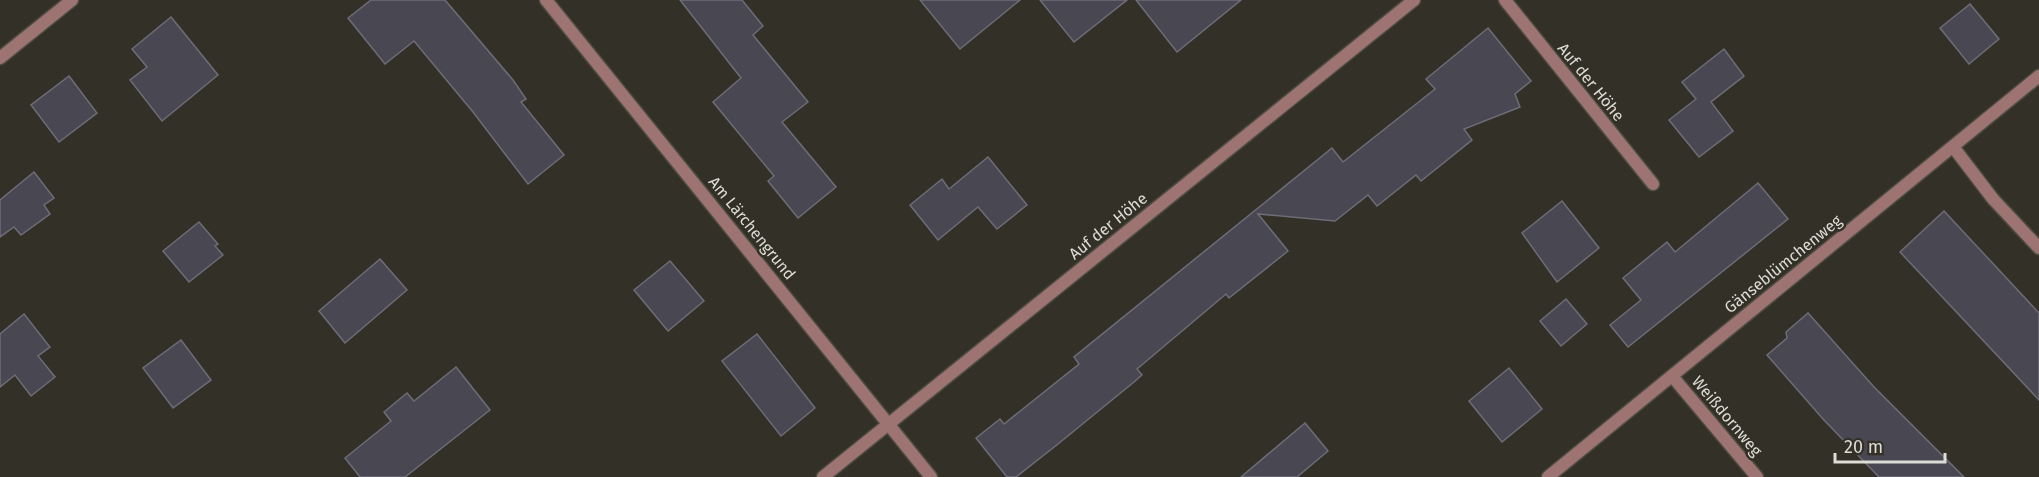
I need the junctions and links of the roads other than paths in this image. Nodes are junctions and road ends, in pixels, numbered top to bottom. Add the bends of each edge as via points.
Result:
1 (72, 0) edge
2 (546, 0) edge
3 (1414, 0) edge
4 (1504, 0) edge
5 (0, 58) edge
6 (2039, 76) edge
7 (1954, 148) junction
8 (1653, 184) dead end
9 (2039, 248) edge
10 (1672, 376) junction
11 (889, 424) junction
12 (1751, 475) edge
13 (823, 477) edge
14 (931, 477) edge
15 (1548, 477) edge

1 - 5 street
2 - 11 street, Am Lärchengrund
3 - 11 street, Auf der Höhe
4 - 8 street, Auf der Höhe
6 - 7 street, Gänseblümchenweg
7 - 9 street via 1993,199
7 - 10 street, Gänseblümchenweg
10 - 12 street, Weißdornweg
10 - 15 street, Gänseblümchenweg
11 - 13 street, Auf der Höhe
11 - 14 street, Am Lärchengrund

